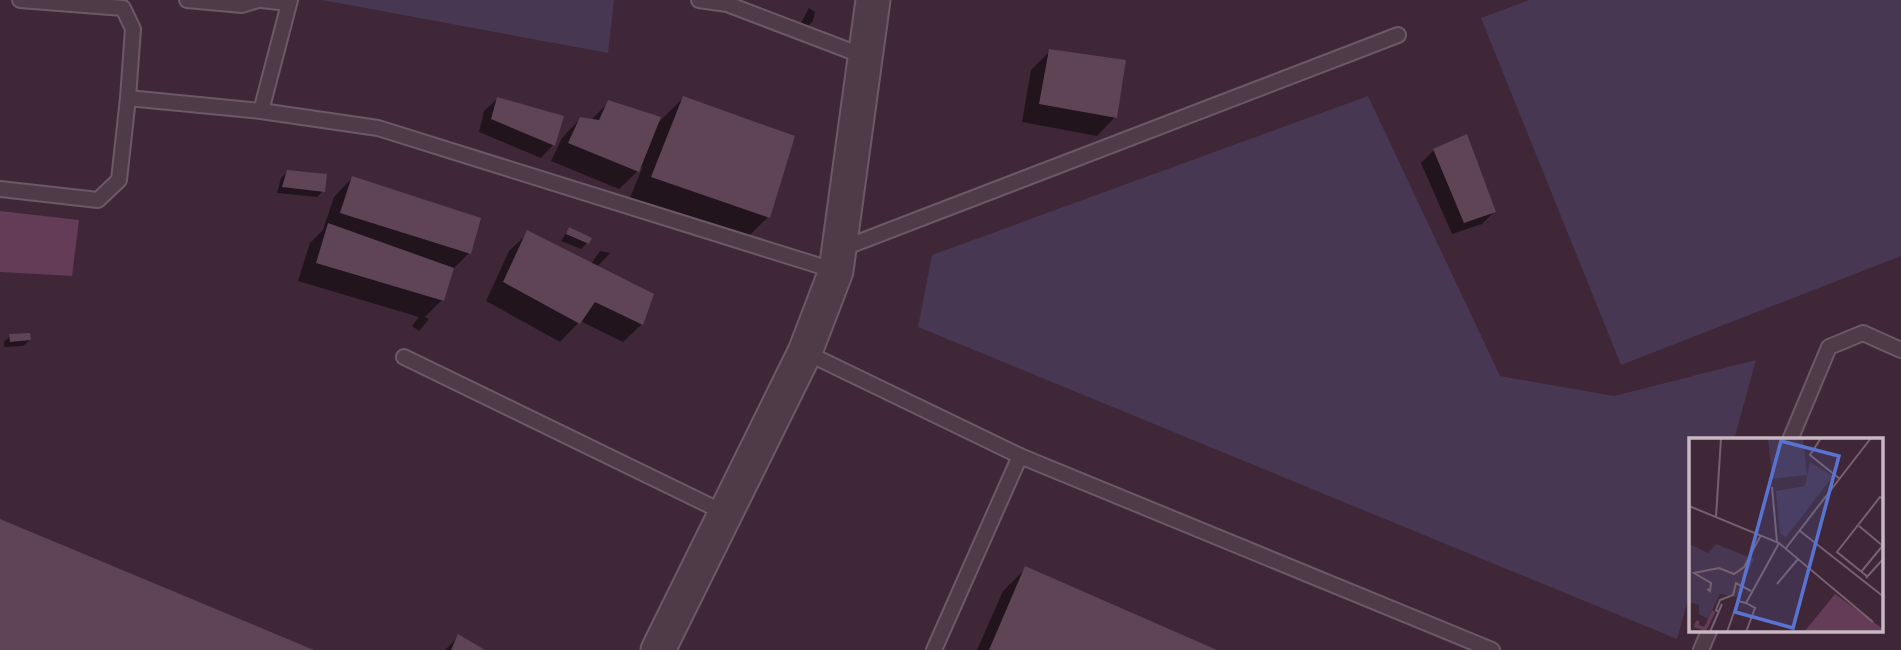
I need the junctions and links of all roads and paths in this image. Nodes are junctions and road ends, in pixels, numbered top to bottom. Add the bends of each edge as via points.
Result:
1 (20, 0) edge
2 (187, 0) edge
3 (260, 0) edge
4 (699, 0) edge
5 (873, 0) edge
6 (290, 2) edge
7 (1398, 35) dead end
8 (866, 57) junction
9 (128, 97) junction
10 (261, 111) junction
11 (0, 189) edge
12 (838, 260) junction
13 (1901, 350) edge
14 (805, 352) junction
15 (404, 357) dead end
16 (1791, 438) edge
17 (1020, 456) junction
18 (725, 513) junction
19 (1709, 632) edge
20 (658, 650) edge
21 (934, 650) edge
22 (1492, 650) edge
23 (1701, 650) edge

1 - 9 lane via 123,8 133,29
2 - 3 lane via 242,5
3 - 6 lane
4 - 8 lane via 727,4
5 - 8 street
6 - 10 lane
7 - 12 lane
8 - 12 street
9 - 10 lane
9 - 11 lane via 119,180 98,200
10 - 12 lane via 378,128
12 - 14 street
13 - 16 lane via 1863,333 1829,347
14 - 17 lane
14 - 18 street
15 - 18 lane
17 - 21 lane
17 - 22 lane
18 - 20 street
19 - 23 lane

